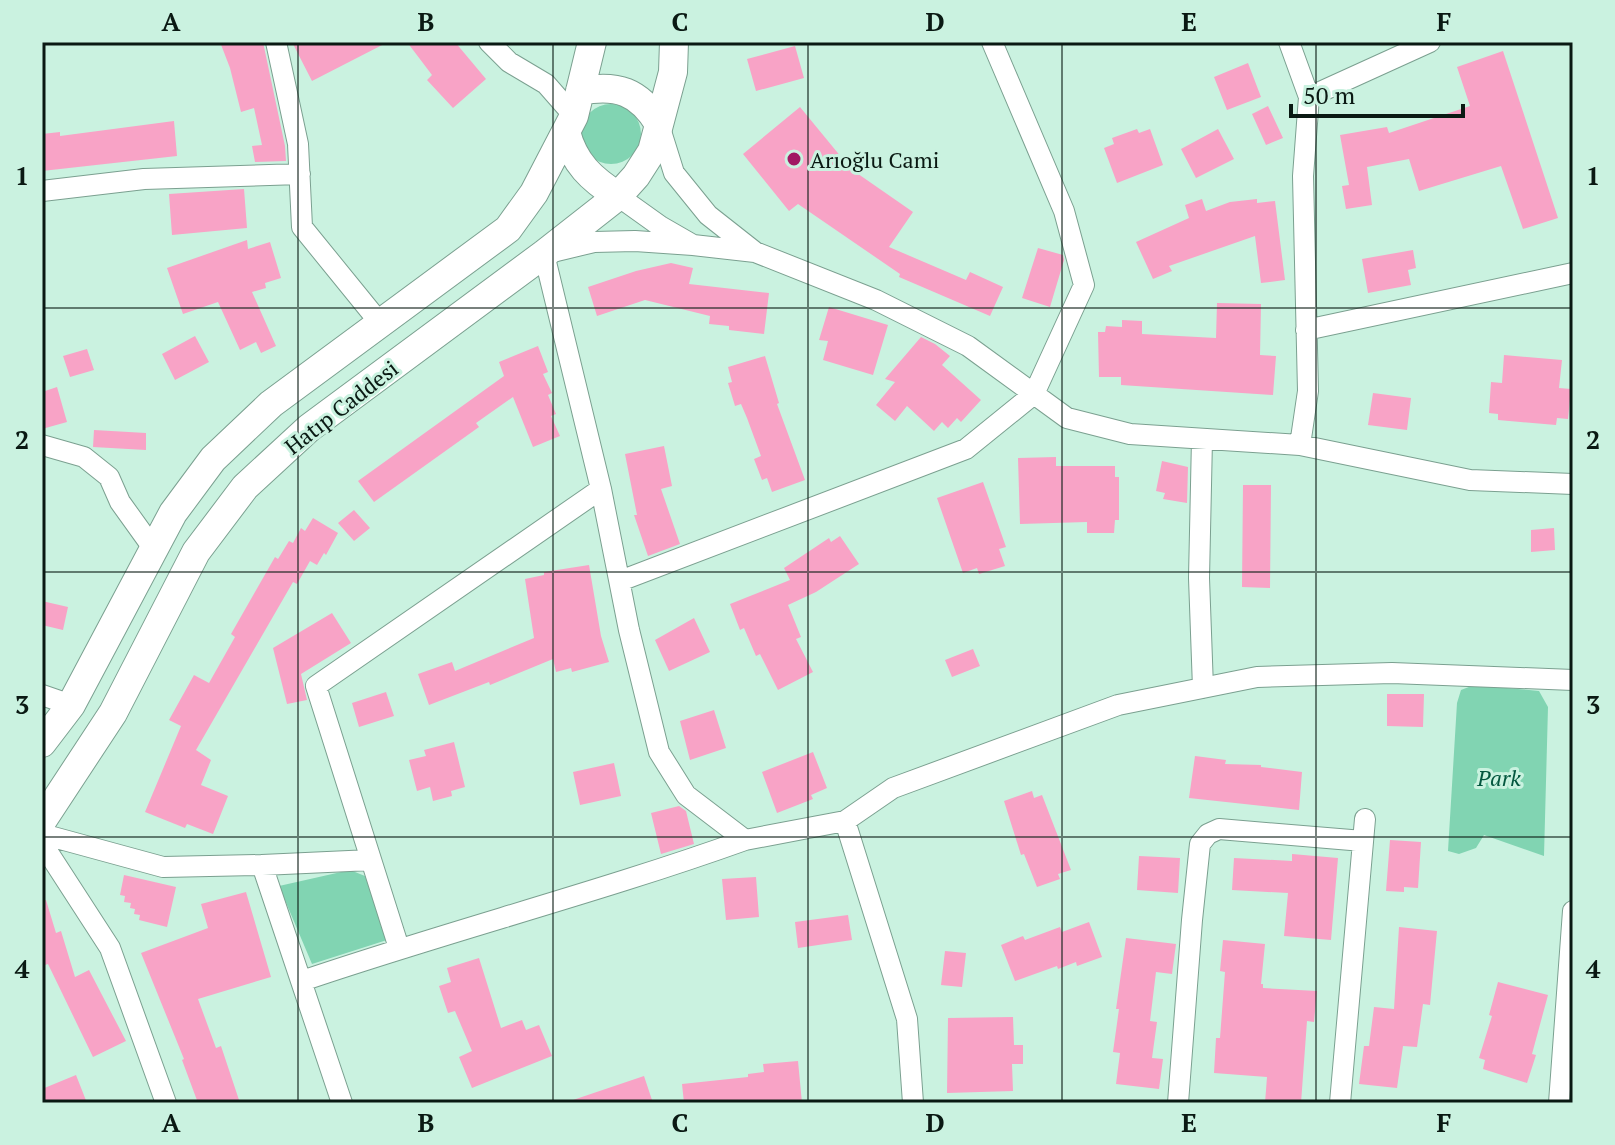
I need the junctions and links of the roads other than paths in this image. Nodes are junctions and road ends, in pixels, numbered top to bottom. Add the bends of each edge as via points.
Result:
1 (276, 42) edge
2 (489, 42) edge
3 (592, 42) edge
4 (674, 42) edge
5 (992, 42) edge
6 (1289, 42) edge
7 (1430, 42) edge
8 (1309, 97) junction
9 (573, 113) junction
10 (659, 124) junction
11 (300, 174) junction
12 (42, 191) edge
13 (618, 196) junction
14 (693, 245) junction
15 (755, 252) junction
16 (544, 254) junction
17 (1573, 273) edge
18 (380, 323) junction
19 (1306, 330) junction
20 (1034, 394) junction
21 (1202, 439) junction
22 (42, 445) edge
23 (1300, 445) junction
24 (1573, 484) edge
25 (601, 489) junction
26 (153, 548) junction
27 (620, 581) junction
28 (1573, 680) edge
29 (1203, 688) junction
30 (42, 695) edge
31 (71, 705) junction
32 (42, 743) edge
33 (1365, 819) dead end
34 (42, 821) edge
35 (845, 821) junction
36 (42, 834) edge
37 (745, 840) junction
38 (1363, 841) junction
39 (42, 843) edge
40 (371, 860) junction
41 (262, 865) junction
42 (1573, 911) edge
43 (399, 948) junction
44 (302, 981) junction
45 (166, 1103) edge
46 (342, 1103) edge
47 (913, 1103) edge
48 (1178, 1103) edge
49 (1340, 1103) edge
50 (1559, 1103) edge

1 - 11 street
2 - 9 street via 509,62 546,84
3 - 9 main road, Hatıp Caddesi
4 - 10 main road, Hatıp Caddesi via 673,72
5 - 20 street via 1064,211 1084,285
6 - 8 street
7 - 8 street
8 - 19 street via 1303,176
9 - 10 main road via 604,88 638,98
9 - 13 main road via 573,156
9 - 18 main road, Hatıp Caddesi via 534,193 508,229
10 - 13 main road, Hatıp Caddesi via 652,151
10 - 15 street via 674,173 708,215
11 - 12 street via 144,179
11 - 18 street via 302,227
13 - 14 street
13 - 16 main road, Hatıp Caddesi
14 - 15 street
14 - 16 street via 594,242
15 - 20 street via 876,300 968,346
16 - 25 street
16 - 34 main road, Hatıp Caddesi via 309,428 245,487 196,552 113,713
17 - 19 street
18 - 26 main road, Hatıp Caddesi via 271,404 213,459
19 - 23 street via 1308,391
20 - 21 street via 1067,418 1130,434
20 - 27 street via 966,449
21 - 23 street
21 - 29 street
22 - 26 street via 84,457 109,477
23 - 24 street via 1470,480
25 - 27 street
25 - 40 street via 316,686
26 - 31 main road, Hatıp Caddesi
27 - 37 street via 659,752 686,795
28 - 29 street via 1392,673 1257,677
29 - 35 street via 1118,705 893,788
30 - 31 street
31 - 32 main road, Hatıp Caddesi
33 - 38 street
35 - 37 street
35 - 47 street via 907,1019
36 - 41 street via 163,867
37 - 43 street
38 - 48 street via 1219,829 1200,844
38 - 49 street
39 - 45 street via 110,948
40 - 41 street
40 - 43 street
41 - 44 street
42 - 50 street
43 - 44 street
44 - 46 street

